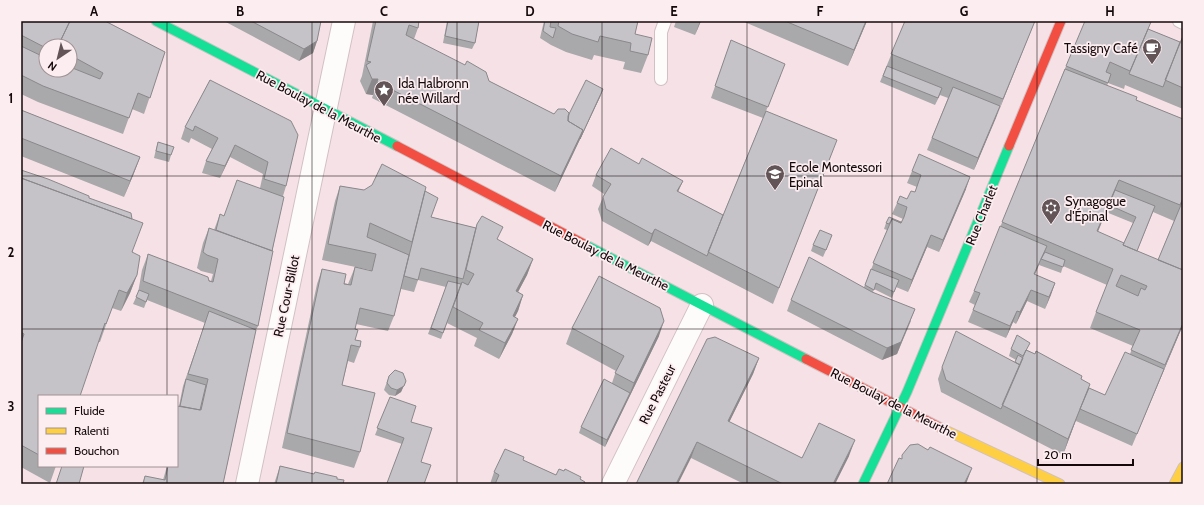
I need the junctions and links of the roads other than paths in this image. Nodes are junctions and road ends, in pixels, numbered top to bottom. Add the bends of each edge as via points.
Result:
1 (156, 21) edge
2 (344, 21) edge
3 (665, 21) edge
4 (1061, 21) edge
5 (1179, 21) edge
6 (1183, 23) edge
7 (661, 79) dead end
8 (324, 109) junction
9 (702, 305) junction
10 (900, 408) junction
11 (1183, 467) edge
12 (247, 484) edge
13 (613, 484) edge
14 (863, 484) edge
15 (1060, 484) edge
16 (1174, 484) edge

1 - 8 main road, Rue Boulay de la Meurthe
2 - 8 street, Rue Cour-Billot
3 - 7 lane via 661,32
4 - 10 main road, Rue Charlet
5 - 6 lane
8 - 9 main road, Rue Boulay de la Meurthe
8 - 12 street, Rue Cour-Billot
9 - 10 main road, Rue Boulay de la Meurthe
9 - 13 street, Rue Pasteur
10 - 14 main road, Rue Charlet
10 - 15 main road, Rue Boulay de la Meurthe
11 - 16 main road

